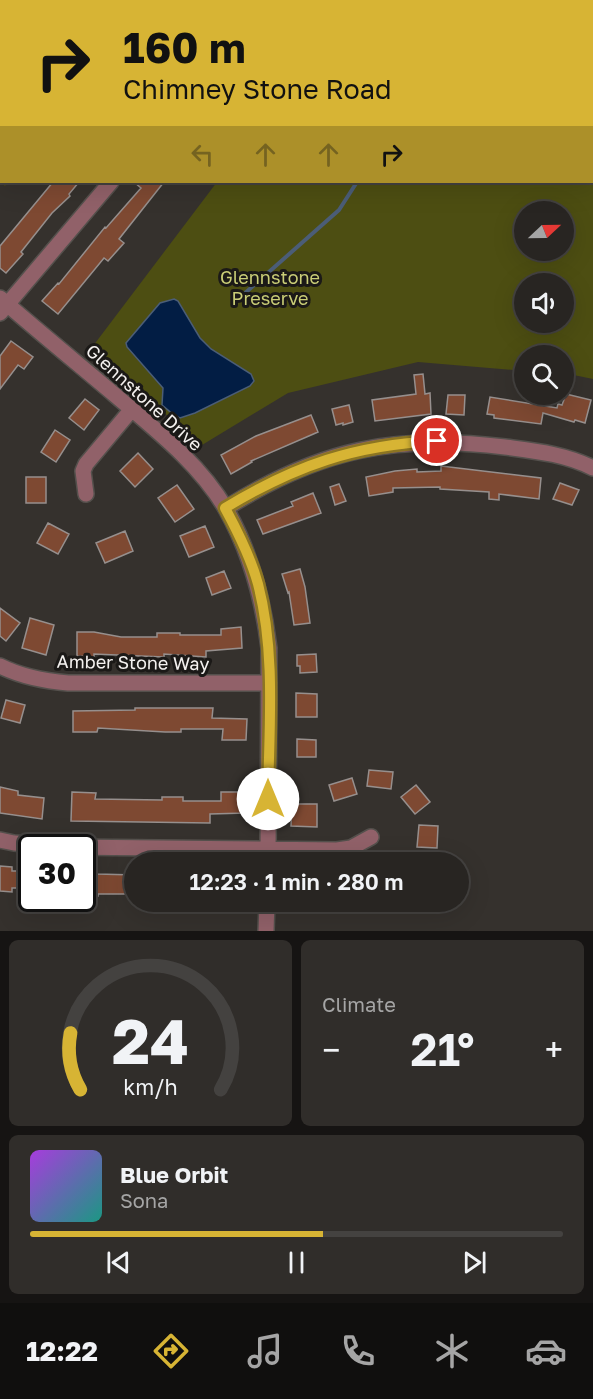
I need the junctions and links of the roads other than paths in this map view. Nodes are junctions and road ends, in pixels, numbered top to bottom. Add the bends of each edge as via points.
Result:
1 (110, 183) edge
2 (2, 306) edge
3 (132, 409) junction
4 (593, 468) edge
5 (86, 494) dead end
6 (225, 508) junction
7 (0, 666) edge
8 (269, 683) junction
9 (371, 837) dead end
10 (0, 840) edge
11 (192, 852) edge
12 (268, 852) edge
13 (309, 852) edge
14 (267, 912) edge
15 (266, 931) edge

1 - 2 street
2 - 3 street, Glennstone Drive
3 - 5 street via 86,464
3 - 6 street, Glennstone Drive via 166,438
4 - 6 street via 565,457 521,449 462,442 397,444 354,451 302,468
6 - 8 street, Glennstone Drive via 258,583
7 - 8 street, Amber Stone Way via 39,680 68,682
8 - 12 street, Glennstone Drive
9 - 13 street via 351,849
10 - 11 street
14 - 15 street

